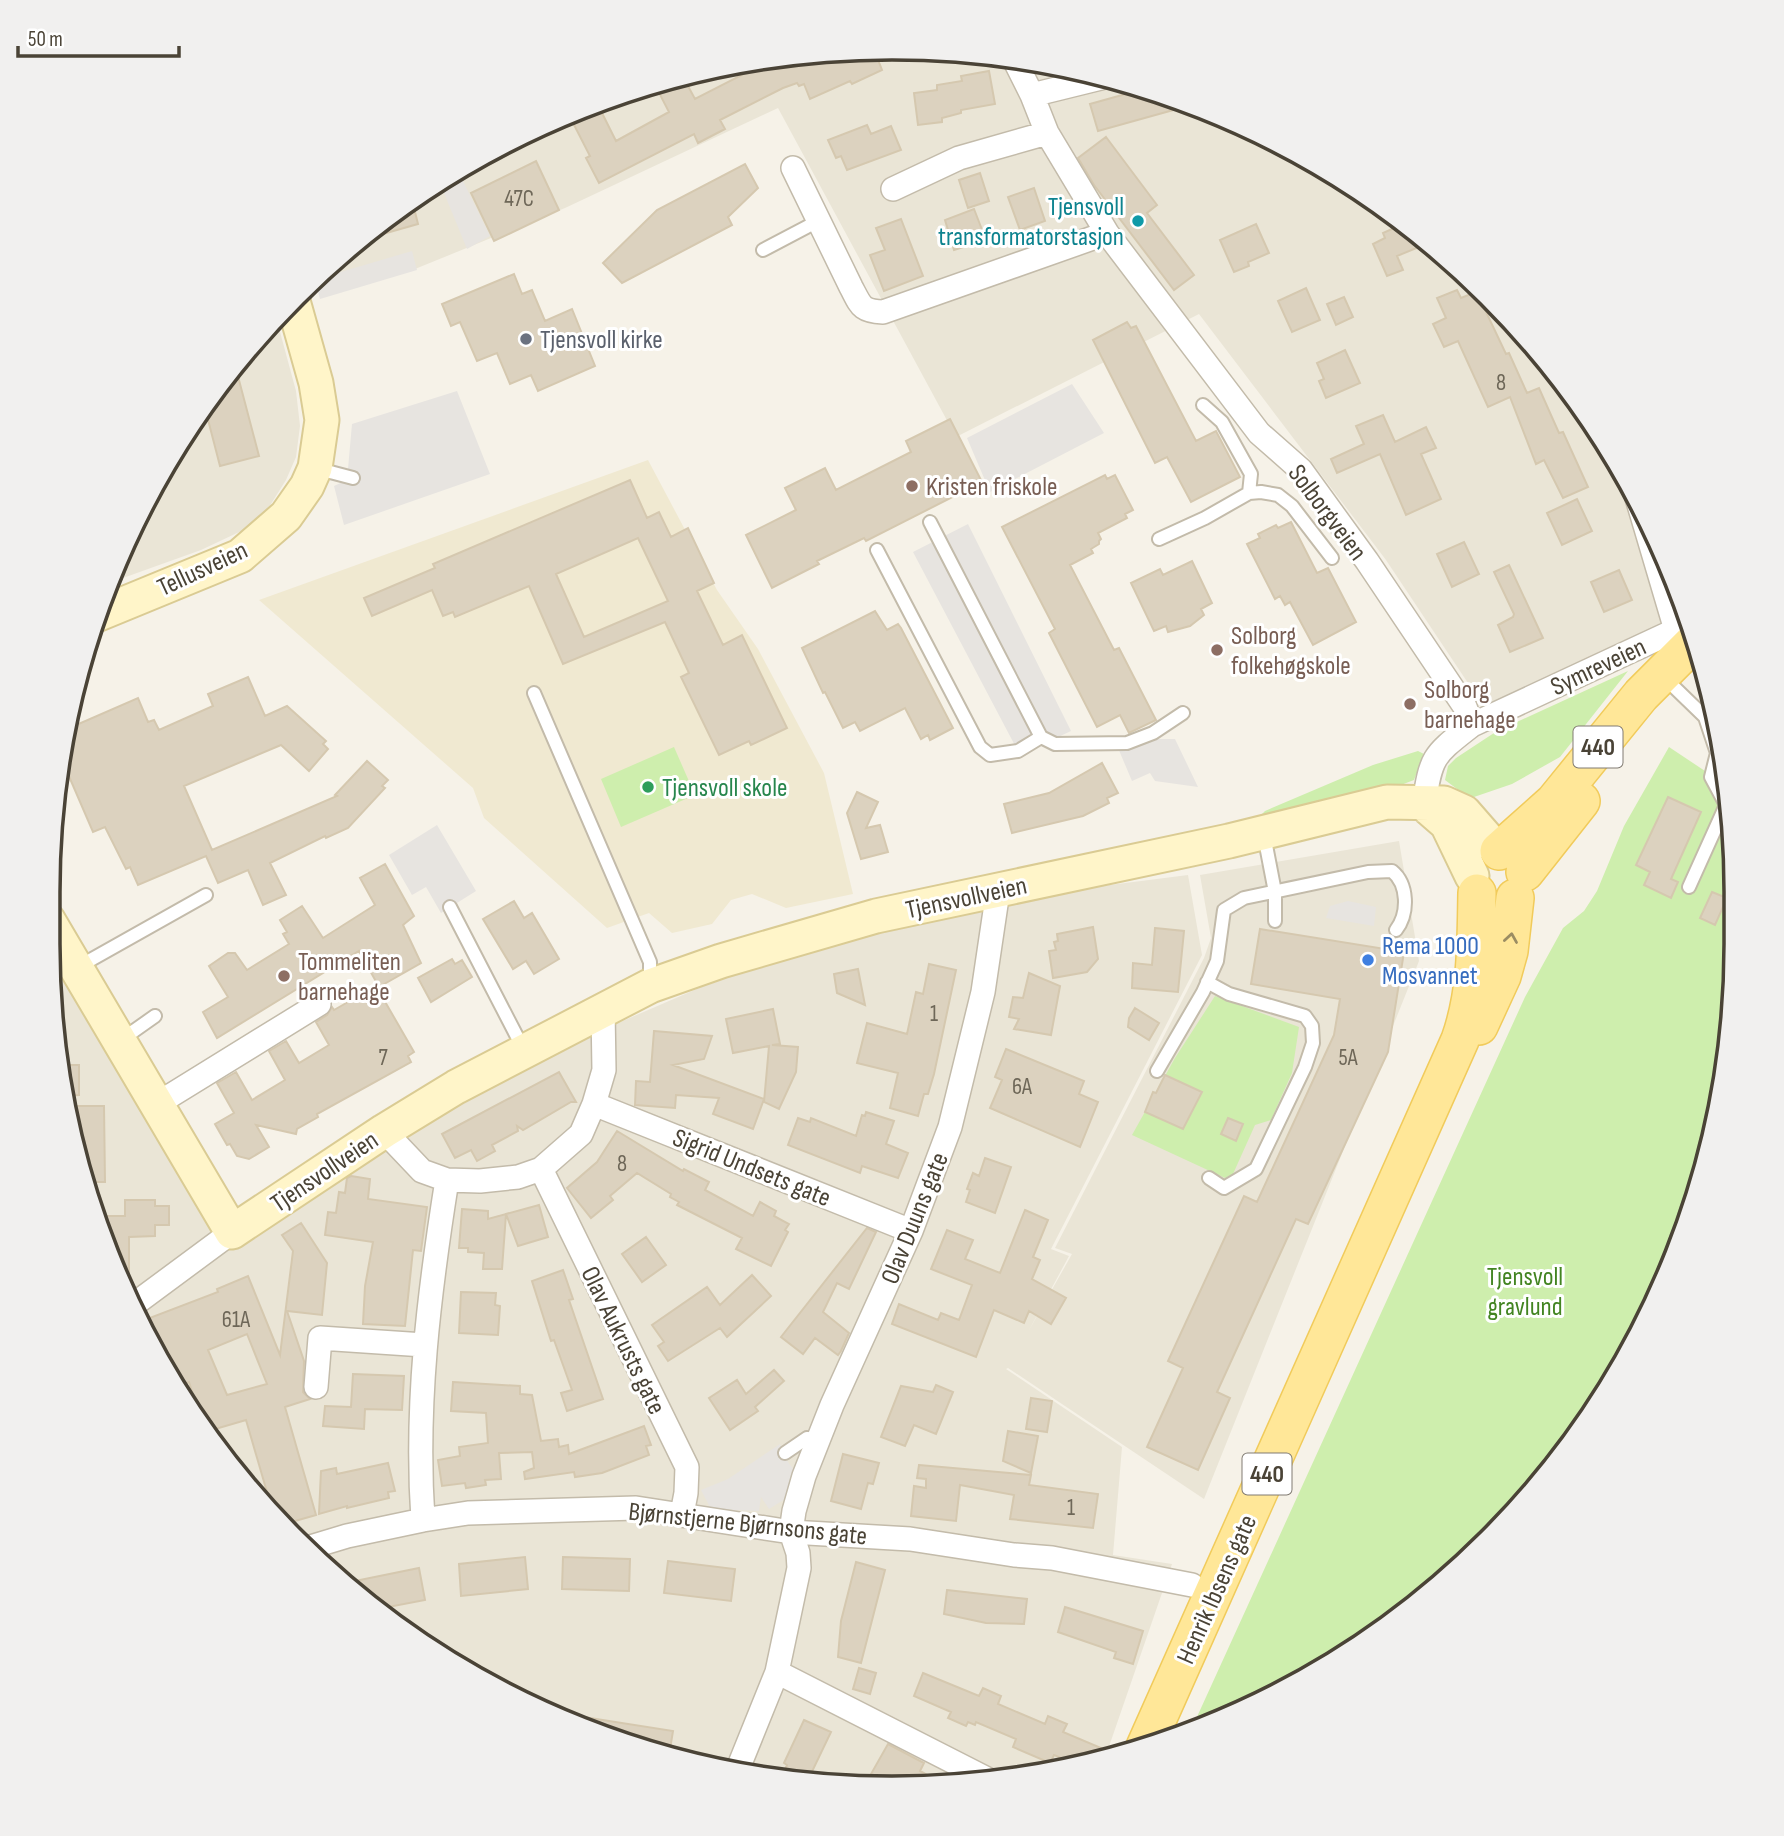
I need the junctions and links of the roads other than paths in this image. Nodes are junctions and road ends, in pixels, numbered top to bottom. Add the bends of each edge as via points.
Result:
1 (1019, 70) edge
2 (1084, 82) edge
3 (1032, 95) junction
4 (1047, 133) junction
5 (793, 168) dead end
6 (893, 189) dead end
7 (820, 220) junction
8 (1107, 233) junction
9 (763, 250) dead end
10 (296, 311) edge
11 (1203, 405) dead end
12 (315, 468) junction
13 (353, 478) dead end
14 (1250, 493) junction
15 (930, 522) dead end
16 (1158, 539) dead end
17 (877, 550) dead end
18 (1332, 558) dead end
19 (1656, 561) edge
20 (109, 609) edge
21 (1687, 649) edge
22 (1694, 669) edge
23 (1674, 687) junction
24 (534, 693) dead end
25 (1183, 713) dead end
26 (1472, 725) junction
27 (1708, 726) edge
28 (1041, 737) junction
29 (1714, 764) edge
30 (1718, 788) edge
31 (1424, 804) junction
32 (1721, 820) edge
33 (1264, 832) junction
34 (1498, 874) junction
35 (1689, 887) dead end
36 (998, 891) junction
37 (1275, 892) junction
38 (206, 895) dead end
39 (450, 907) dead end
40 (1275, 921) dead end
41 (1396, 930) dead end
42 (60, 939) edge
43 (77, 967) junction
44 (1207, 982) junction
45 (650, 986) junction
46 (318, 1004) dead end
47 (603, 1010) junction
48 (155, 1016) dead end
49 (120, 1040) junction
50 (525, 1052) junction
51 (1157, 1071) dead end
52 (157, 1104) junction
53 (594, 1104) junction
54 (384, 1131) junction
55 (541, 1170) junction
56 (1209, 1178) dead end
57 (447, 1180) junction
58 (911, 1231) junction
59 (232, 1232) junction
60 (140, 1300) edge
61 (424, 1346) junction
62 (316, 1387) dead end
63 (818, 1440) junction
64 (785, 1453) dead end
65 (682, 1514) junction
66 (423, 1520) junction
67 (791, 1532) junction
68 (316, 1545) edge
69 (1192, 1585) dead end
70 (778, 1672) junction
71 (1150, 1735) edge
72 (740, 1763) edge
73 (973, 1772) edge

1 - 3 street, Solborgveien
2 - 3 street
3 - 4 street, Solborgveien
4 - 6 street via 959,158
4 - 8 street, Solborgveien
5 - 7 street
7 - 8 street via 861,306 883,312
7 - 9 lane
8 - 26 street, Solborgveien via 1259,433 1301,470 1440,667
10 - 12 street, Tellusveien via 322,420
11 - 14 lane via 1222,422 1251,474
12 - 13 lane
12 - 20 street, Tellusveien via 286,516 240,556
14 - 16 lane
14 - 18 lane via 1278,495 1292,506
15 - 28 lane
17 - 28 lane via 979,747 990,755 1018,751
19 - 26 street, Symreveien via 1676,630
21 - 34 main road, 440 via 1641,695
22 - 23 main road, 440
23 - 27 lane via 1705,717
23 - 34 main road, 440
24 - 45 lane via 650,962
25 - 28 lane via 1127,743 1055,744
26 - 31 street via 1437,752
29 - 30 lane via 1711,777
31 - 33 street, Tjensvollveien via 1387,802
31 - 34 street, Tjensvollveien via 1444,803 1464,811
32 - 35 lane
33 - 36 street, Tjensvollveien
33 - 37 lane
34 - 71 main road, Henrik Ibsens gate / 440 via 1512,933 1502,976 1388,1201
36 - 45 street, Tjensvollveien via 876,916
36 - 58 street, Olav Duuns gate via 983,992 950,1127
37 - 40 lane
37 - 41 lane via 1392,871 1400,878 1405,898
37 - 44 lane via 1244,898 1224,909 1217,961
38 - 43 lane
39 - 50 lane
42 - 43 street
43 - 49 street
44 - 51 lane
44 - 56 lane via 1229,994 1305,1016 1312,1026 1313,1043 1256,1169 1224,1188
45 - 47 street, Tjensvollveien
46 - 52 street
47 - 50 street, Tjensvollveien
47 - 53 street via 604,1070
48 - 49 lane
49 - 52 street
50 - 54 street, Tjensvollveien
52 - 59 street
53 - 55 street via 581,1134
53 - 58 street, Sigrid Undsets gate
54 - 57 street via 422,1171
54 - 59 street, Tjensvollveien
55 - 57 street via 480,1181
55 - 65 street, Olav Aukrusts gate via 687,1467
57 - 61 street
58 - 63 street, Olav Duuns gate
59 - 60 street, Tjensvollveien
61 - 62 street via 320,1338
61 - 66 street
63 - 64 lane via 807,1438
63 - 67 street, Olav Duuns gate
65 - 66 street, Bjørnstjerne Bjørnsons gate via 636,1507 468,1513
65 - 67 street, Bjørnstjerne Bjørnsons gate
66 - 68 street, Bjørnstjerne Bjørnsons gate
67 - 69 street, Bjørnstjerne Bjørnsons gate via 910,1539 1052,1558
67 - 70 street via 799,1568
70 - 72 street
70 - 73 street

